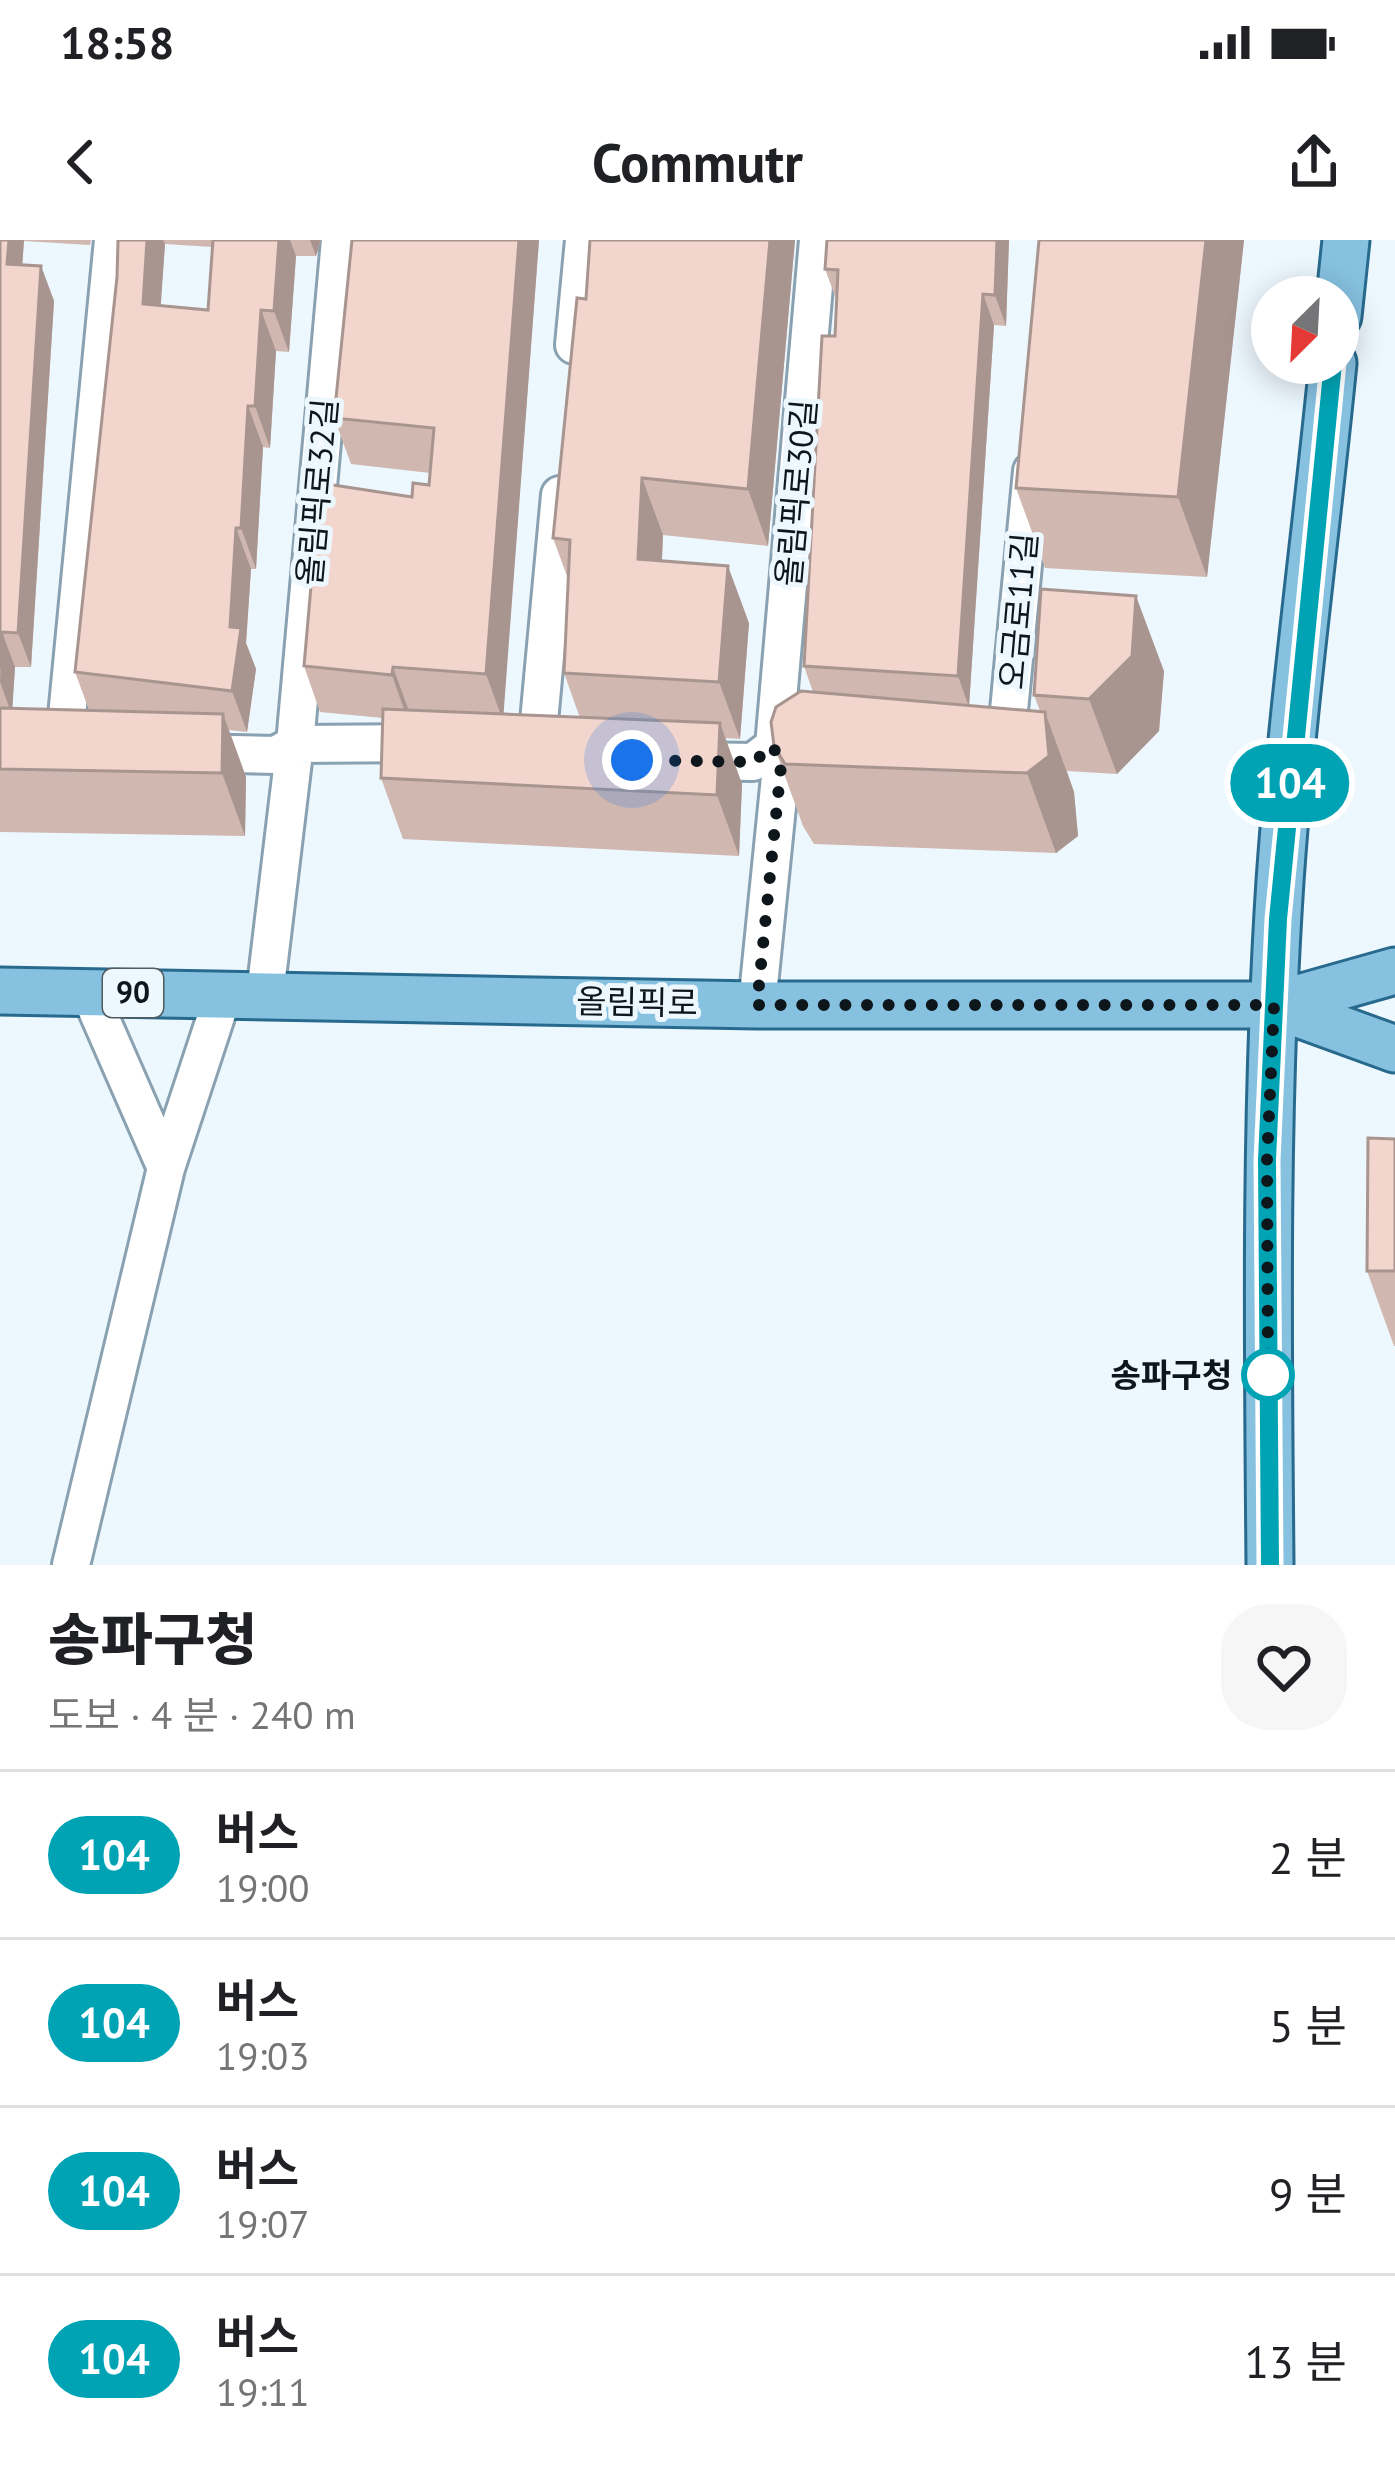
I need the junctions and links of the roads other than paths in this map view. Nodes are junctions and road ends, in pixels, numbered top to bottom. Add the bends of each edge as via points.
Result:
1 (113, 240) edge
2 (340, 240) edge
3 (584, 240) edge
4 (818, 240) edge
5 (1346, 240) edge
6 (1342, 276) edge
7 (571, 377) edge
8 (1331, 384) edge
9 (1036, 426) edge
10 (562, 469) edge
11 (22, 737) edge
12 (65, 737) junction
13 (537, 743) junction
14 (295, 744) junction
15 (773, 746) junction
16 (866, 748) edge
17 (958, 751) edge
18 (102, 752) edge
19 (146, 752) edge
20 (574, 759) edge
21 (641, 760) edge
22 (1395, 971) edge
23 (0, 991) edge
24 (89, 992) junction
25 (244, 995) junction
26 (757, 1005) junction
27 (1274, 1005) junction
28 (1395, 1049) edge
29 (166, 1168) junction
30 (71, 1565) edge
31 (1270, 1565) edge

1 - 12 street
2 - 14 street, 올림픽로32길
3 - 7 street
4 - 15 street, 올림픽로30길
5 - 6 main road
8 - 27 main road
9 - 17 street, 오금로11길 via 1005,752
10 - 13 street
11 - 12 street
12 - 18 street via 80,751
13 - 14 street
13 - 20 street via 552,758
14 - 19 street via 277,755
14 - 25 street, 올림픽로32길
15 - 16 street
15 - 21 street via 753,762
15 - 26 street, 올림픽로30길 via 781,766
22 - 27 main road, 올림픽로 / 90
23 - 24 main road, 올림픽로 / 90
24 - 25 main road, 올림픽로 / 90
24 - 29 street
25 - 26 main road, 올림픽로 / 90
25 - 29 street, 올림픽로32길
26 - 27 main road, 올림픽로 / 90
27 - 28 main road, 올림픽로 / 90
27 - 31 main road
29 - 30 street, 올림픽로32길

